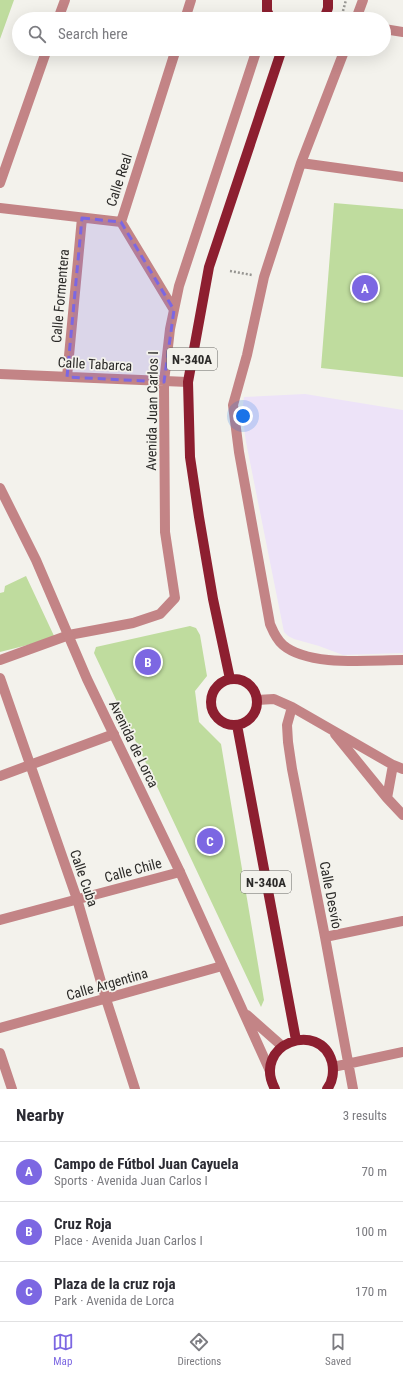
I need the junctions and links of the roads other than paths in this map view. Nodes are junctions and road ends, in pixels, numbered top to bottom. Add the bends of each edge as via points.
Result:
1 (65, 0) edge
2 (191, 0) edge
3 (267, 0) edge
4 (328, 0) edge
5 (363, 0) edge
6 (61, 12) edge
7 (187, 12) edge
8 (268, 12) edge
9 (328, 12) edge
10 (359, 12) edge
11 (391, 30) edge
12 (403, 32) edge
13 (45, 56) edge
14 (174, 56) edge
15 (255, 56) edge
16 (280, 56) edge
17 (342, 56) edge
18 (301, 164) junction
19 (403, 177) edge
20 (0, 183) edge
21 (0, 208) edge
22 (82, 218) junction
23 (121, 222) junction
24 (174, 310) junction
25 (0, 374) edge
26 (67, 377) junction
27 (164, 382) junction
28 (188, 382) junction
29 (0, 488) edge
30 (69, 635) junction
31 (0, 660) edge
32 (403, 660) edge
33 (0, 678) edge
34 (230, 679) junction
35 (257, 700) junction
36 (292, 706) junction
37 (236, 725) junction
38 (331, 730) junction
39 (114, 734) junction
40 (393, 765) junction
41 (30, 766) junction
42 (403, 769) edge
43 (0, 776) edge
44 (387, 798) junction
45 (403, 815) edge
46 (180, 872) junction
47 (77, 899) junction
48 (0, 920) edge
49 (403, 921) edge
50 (325, 937) junction
51 (222, 966) junction
52 (106, 999) junction
53 (244, 1012) junction
54 (0, 1028) edge
55 (296, 1040) junction
56 (282, 1046) junction
57 (403, 1052) edge
58 (0, 1053) edge
59 (348, 1063) junction
60 (333, 1067) junction
61 (270, 1071) junction
62 (12, 1089) edge
63 (135, 1089) edge
64 (276, 1089) edge
65 (327, 1089) edge
66 (353, 1089) edge

1 - 6 street
2 - 7 street
3 - 8 main road
4 - 9 main road
5 - 10 street
11 - 12 street
13 - 20 street
14 - 23 street, Calle Real
15 - 24 street, Avenida Juan Carlos I
16 - 28 main road, N-340A via 209,267
17 - 18 street
18 - 19 street
18 - 32 street via 264,277 233,405 270,624 283,645 308,657 343,661
21 - 22 street
22 - 23 street
22 - 26 street, Calle Formentera
23 - 24 street, Calle Real
24 - 27 street, Avenida Juan Carlos I
25 - 26 street, Calle Tabarca
26 - 27 street, Calle Tabarca
27 - 28 street, Calle Tabarca
27 - 30 street, Avenida Juan Carlos I via 165,532 175,598 160,614 133,623
28 - 34 main road, N-340A via 190,457 213,599
29 - 30 street, Avenida de Lorca
30 - 31 street
30 - 39 street, Avenida de Lorca
33 - 41 street, Calle Cuba
34 - 35 main road via 242,680 252,686
34 - 37 main road via 216,686 212,693 212,709 221,721
35 - 36 street via 274,699
35 - 37 main road via 254,714
36 - 38 street
36 - 50 street, Calle Desvío via 287,725 288,742
37 - 55 main road, N-340A
38 - 40 street
38 - 44 street
39 - 41 street
39 - 46 street, Avenida de Lorca
40 - 42 street
40 - 44 street
41 - 43 street
41 - 47 street, Calle Cuba
44 - 45 street
46 - 47 street, Calle Chile
46 - 51 street, Avenida de Lorca
47 - 48 street, Calle Chile
47 - 52 street, Calle Cuba
49 - 50 street
50 - 59 street, Calle Desvío
51 - 52 street, Calle Argentina
51 - 53 street, Avenida de Lorca
52 - 54 street, Calle Argentina
52 - 63 street, Calle Cuba
53 - 56 street, Avenida de Lorca
53 - 61 street, Avenida de Lorca
55 - 56 main road
55 - 60 main road via 315,1042 322,1047
56 - 61 main road via 271,1062
57 - 59 street
58 - 62 street
59 - 60 street
59 - 66 street, Calle Desvío
60 - 65 main road via 333,1077
61 - 64 main road via 271,1081

